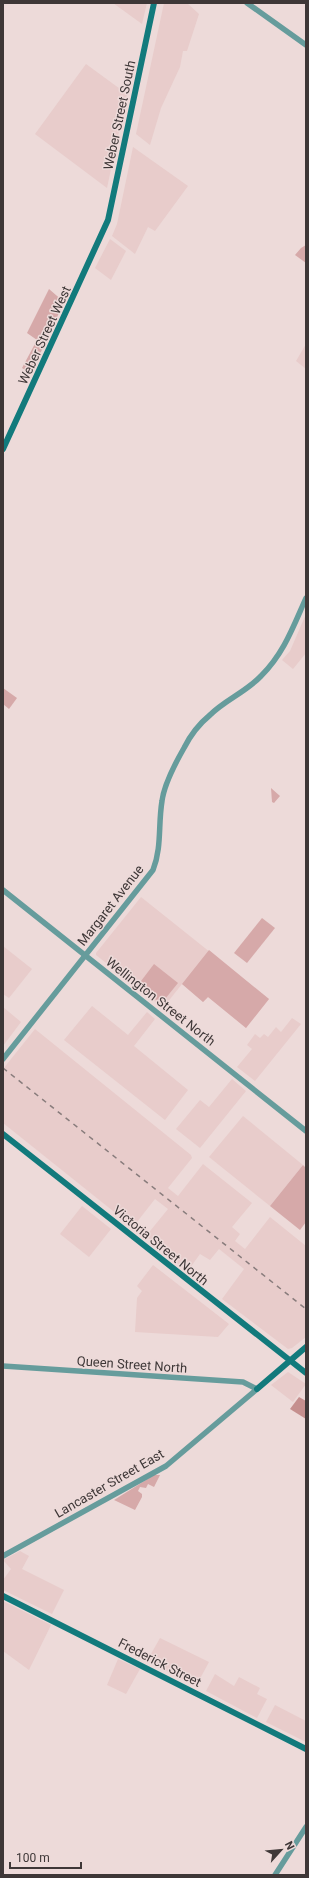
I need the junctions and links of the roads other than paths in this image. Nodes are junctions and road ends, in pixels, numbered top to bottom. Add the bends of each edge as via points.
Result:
1 (154, 3) edge
2 (247, 3) edge
3 (306, 45) edge
4 (104, 231) joint
5 (3, 449) edge
6 (306, 598) edge
7 (3, 890) edge
8 (85, 955) junction
9 (3, 1058) edge
10 (306, 1131) edge
11 (3, 1134) edge
12 (306, 1347) edge
13 (290, 1360) junction
14 (3, 1366) edge
15 (306, 1373) edge
16 (257, 1389) junction
17 (3, 1556) edge
18 (3, 1596) edge
19 (306, 1749) edge
20 (306, 1827) edge
21 (275, 1875) edge

1 - 4 main road, Weber Street South via 110,213
2 - 3 street
4 - 5 main road, Weber Street West
6 - 8 street, Margaret Avenue via 287,642 261,676 210,714 195,730 184,748 162,800 160,842 153,870
7 - 8 street, Wellington Street North
8 - 9 street, Margaret Avenue
8 - 10 street, Wellington Street North
11 - 13 main road, Victoria Street North
12 - 13 main road
13 - 15 main road, Victoria Street North
13 - 16 main road
14 - 16 street, Queen Street North via 243,1382
16 - 17 street, Lancaster Street East via 166,1466
18 - 19 main road, Frederick Street
20 - 21 street

